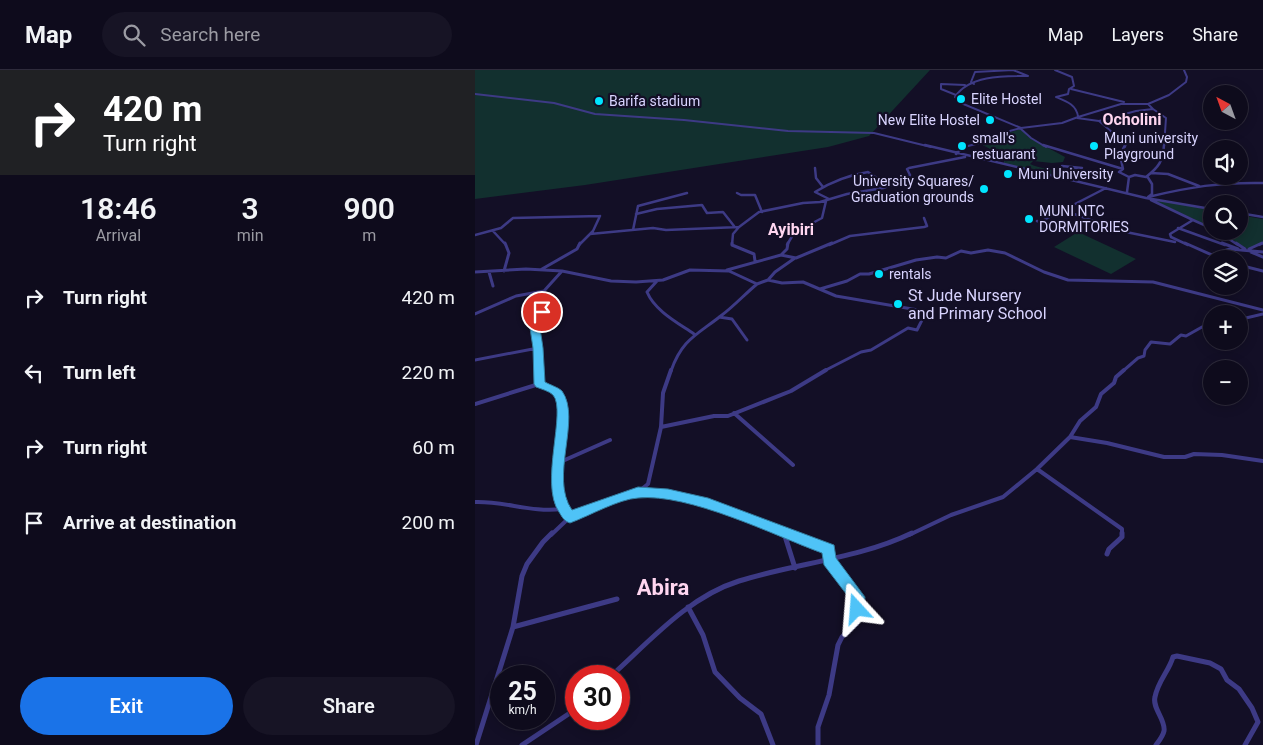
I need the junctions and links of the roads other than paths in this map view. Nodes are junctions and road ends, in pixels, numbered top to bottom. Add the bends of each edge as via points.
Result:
1 (1013, 70) edge
2 (1055, 70) edge
3 (1184, 70) edge
4 (975, 84) junction
5 (967, 86) junction
6 (1069, 89) junction
7 (475, 94) edge
8 (956, 95) junction
9 (1124, 102) junction
10 (1148, 104) junction
11 (1153, 109) junction
12 (1077, 118) junction
13 (1099, 121) junction
14 (1021, 128) junction
15 (956, 154) junction
16 (965, 156) junction
17 (1063, 166) dead end
18 (815, 168) dead end
19 (1123, 169) junction
20 (1151, 173) junction
21 (1147, 176) junction
22 (1129, 177) junction
23 (1069, 179) junction
24 (893, 183) junction
25 (1263, 183) edge
26 (823, 187) junction
27 (1201, 187) junction
28 (1106, 188) junction
29 (1127, 192) junction
30 (687, 193) dead end
31 (737, 193) dead end
32 (1146, 198) junction
33 (827, 200) junction
34 (1203, 207) edge
35 (1063, 210) dead end
36 (762, 212) junction
37 (636, 214) junction
38 (1248, 214) edge
39 (1263, 217) edge
40 (924, 218) dead end
41 (1193, 220) junction
42 (1037, 221) dead end
43 (1203, 224) edge
44 (734, 226) junction
45 (739, 227) junction
46 (1178, 228) junction
47 (633, 230) junction
48 (493, 231) junction
49 (590, 234) junction
50 (475, 235) edge
51 (1231, 240) edge
52 (1179, 242) junction
53 (1263, 243) edge
54 (1238, 249) junction
55 (1222, 250) edge
56 (1247, 250) junction
57 (1248, 250) edge
58 (1248, 250) edge
59 (1203, 252) edge
60 (1263, 252) edge
61 (781, 255) junction
62 (1263, 257) edge
63 (796, 258) junction
64 (755, 261) junction
65 (1248, 267) edge
66 (541, 270) junction
67 (504, 271) junction
68 (562, 271) junction
69 (725, 271) junction
70 (1263, 271) edge
71 (475, 272) edge
72 (489, 272) junction
73 (769, 280) junction
74 (657, 281) junction
75 (757, 284) junction
76 (493, 286) dead end
77 (820, 289) junction
78 (536, 293) junction
79 (1263, 310) edge
80 (475, 314) edge
81 (1263, 314) edge
82 (719, 317) junction
83 (1248, 318) edge
84 (1203, 327) edge
85 (694, 334) junction
86 (747, 340) dead end
87 (538, 348) junction
88 (475, 360) edge
89 (539, 384) junction
90 (475, 404) edge
91 (734, 414) junction
92 (661, 427) junction
93 (1070, 437) junction
94 (611, 440) dead end
95 (1263, 461) edge
96 (557, 463) junction
97 (793, 465) dead end
98 (1037, 469) junction
99 (638, 492) junction
100 (475, 502) edge
101 (563, 508) junction
102 (570, 517) junction
103 (784, 532) junction
104 (1107, 554) dead end
105 (829, 560) junction
106 (795, 568) junction
107 (617, 599) dead end
108 (688, 607) junction
109 (513, 627) junction
110 (623, 665) edge
111 (565, 716) edge
112 (476, 745) edge
113 (522, 745) edge
114 (773, 745) edge
115 (818, 745) edge
116 (1156, 745) edge
117 (1245, 745) edge

1 - 4 street via 975,72 971,82
1 - 4 street via 1028,76 994,77
2 - 6 street via 1072,77 1074,86
3 - 10 street via 1186,82 1169,95
4 - 5 street
5 - 8 street
5 - 8 street via 941,84 941,89
6 - 9 street
6 - 12 street via 1068,94 1056,97 1072,104 1078,113
7 - 15 street via 554,103 597,114 788,131 877,134
8 - 14 street via 959,102
9 - 10 street
9 - 12 street
10 - 11 street
11 - 13 street
11 - 20 street via 1165,116 1167,124 1162,165
12 - 13 street
12 - 14 street
13 - 19 street via 1126,144 1120,155
14 - 15 street via 996,139 965,145
14 - 19 street via 1028,137 1053,150 1107,161
15 - 16 street
16 - 23 street
16 - 24 street via 909,168 910,178
17 - 23 street via 1082,168 1071,168
18 - 26 street via 816,178
19 - 22 street via 1119,172
20 - 21 street
20 - 27 street via 1168,174
21 - 22 street
21 - 32 street via 1153,186 1152,194
22 - 29 street
23 - 28 street
24 - 26 street via 881,181 867,172
24 - 33 street
25 - 27 street via 1229,182
26 - 33 street via 816,194
27 - 32 street
28 - 29 street
28 - 42 street
29 - 32 street
30 - 37 street via 640,205
31 - 36 street via 741,196 755,195
32 - 34 street
32 - 41 street
33 - 36 street
33 - 61 street via 822,218 791,234 787,250
35 - 52 street via 1121,231
36 - 45 street
37 - 44 street via 702,205 707,212 723,212
37 - 47 street
38 - 39 street
40 - 63 street via 927,226 924,227 850,236
41 - 43 street
41 - 46 street
44 - 45 street
44 - 47 street
45 - 64 street via 733,234 732,245 750,251
46 - 52 street via 1170,234
46 - 54 street
47 - 49 street
48 - 49 street via 513,218 600,216
48 - 50 street
48 - 67 street via 511,254
49 - 66 street via 577,249
51 - 56 street
52 - 59 street
53 - 56 street
54 - 55 street
54 - 56 street
57 - 60 street
58 - 62 street
61 - 63 street
61 - 64 street
63 - 73 street
64 - 69 street
65 - 70 street
66 - 67 street
66 - 68 street
67 - 72 street
68 - 74 street via 611,281
68 - 78 street via 546,290
69 - 74 street via 687,271
69 - 75 street
71 - 72 street
72 - 76 street
73 - 75 street
73 - 77 street via 803,282
74 - 85 street via 647,292 649,299
75 - 82 street
77 - 79 street via 860,274 916,260 946,258 961,251 988,250 1005,253 1068,280 1153,282
77 - 91 street via 853,300 919,308 925,314 917,330 908,328 791,390
78 - 80 street via 516,296
78 - 87 street via 542,312 535,328
81 - 83 street
82 - 85 street
82 - 86 street via 732,319
84 - 93 street via 1186,336 1181,335 1170,344 1151,342 1144,356 1116,377 1101,394 1096,407 1080,421
85 - 92 street via 677,354 665,383
87 - 88 street
87 - 89 street
89 - 90 street
89 - 96 street via 557,392 562,402
91 - 92 street
91 - 97 street
92 - 99 street via 649,482
93 - 95 street via 1164,457 1195,454
93 - 98 street
94 - 96 street
96 - 101 street
98 - 104 street via 1122,529 1121,537
98 - 105 street via 1001,498 951,515 908,536
99 - 102 street
99 - 103 street via 695,499
100 - 101 street via 490,501 543,511
101 - 102 street
102 - 109 street via 543,542 527,564
103 - 105 street via 829,550
103 - 106 street
105 - 106 street
105 - 115 street via 859,602 857,624 838,644 829,695 818,727
106 - 108 street via 738,580
107 - 109 street
108 - 110 street
108 - 114 street via 703,635 715,672 761,714
109 - 112 street
111 - 113 street
116 - 117 street via 1164,727 1154,699 1162,676 1175,656 1217,666 1239,689 1258,722

